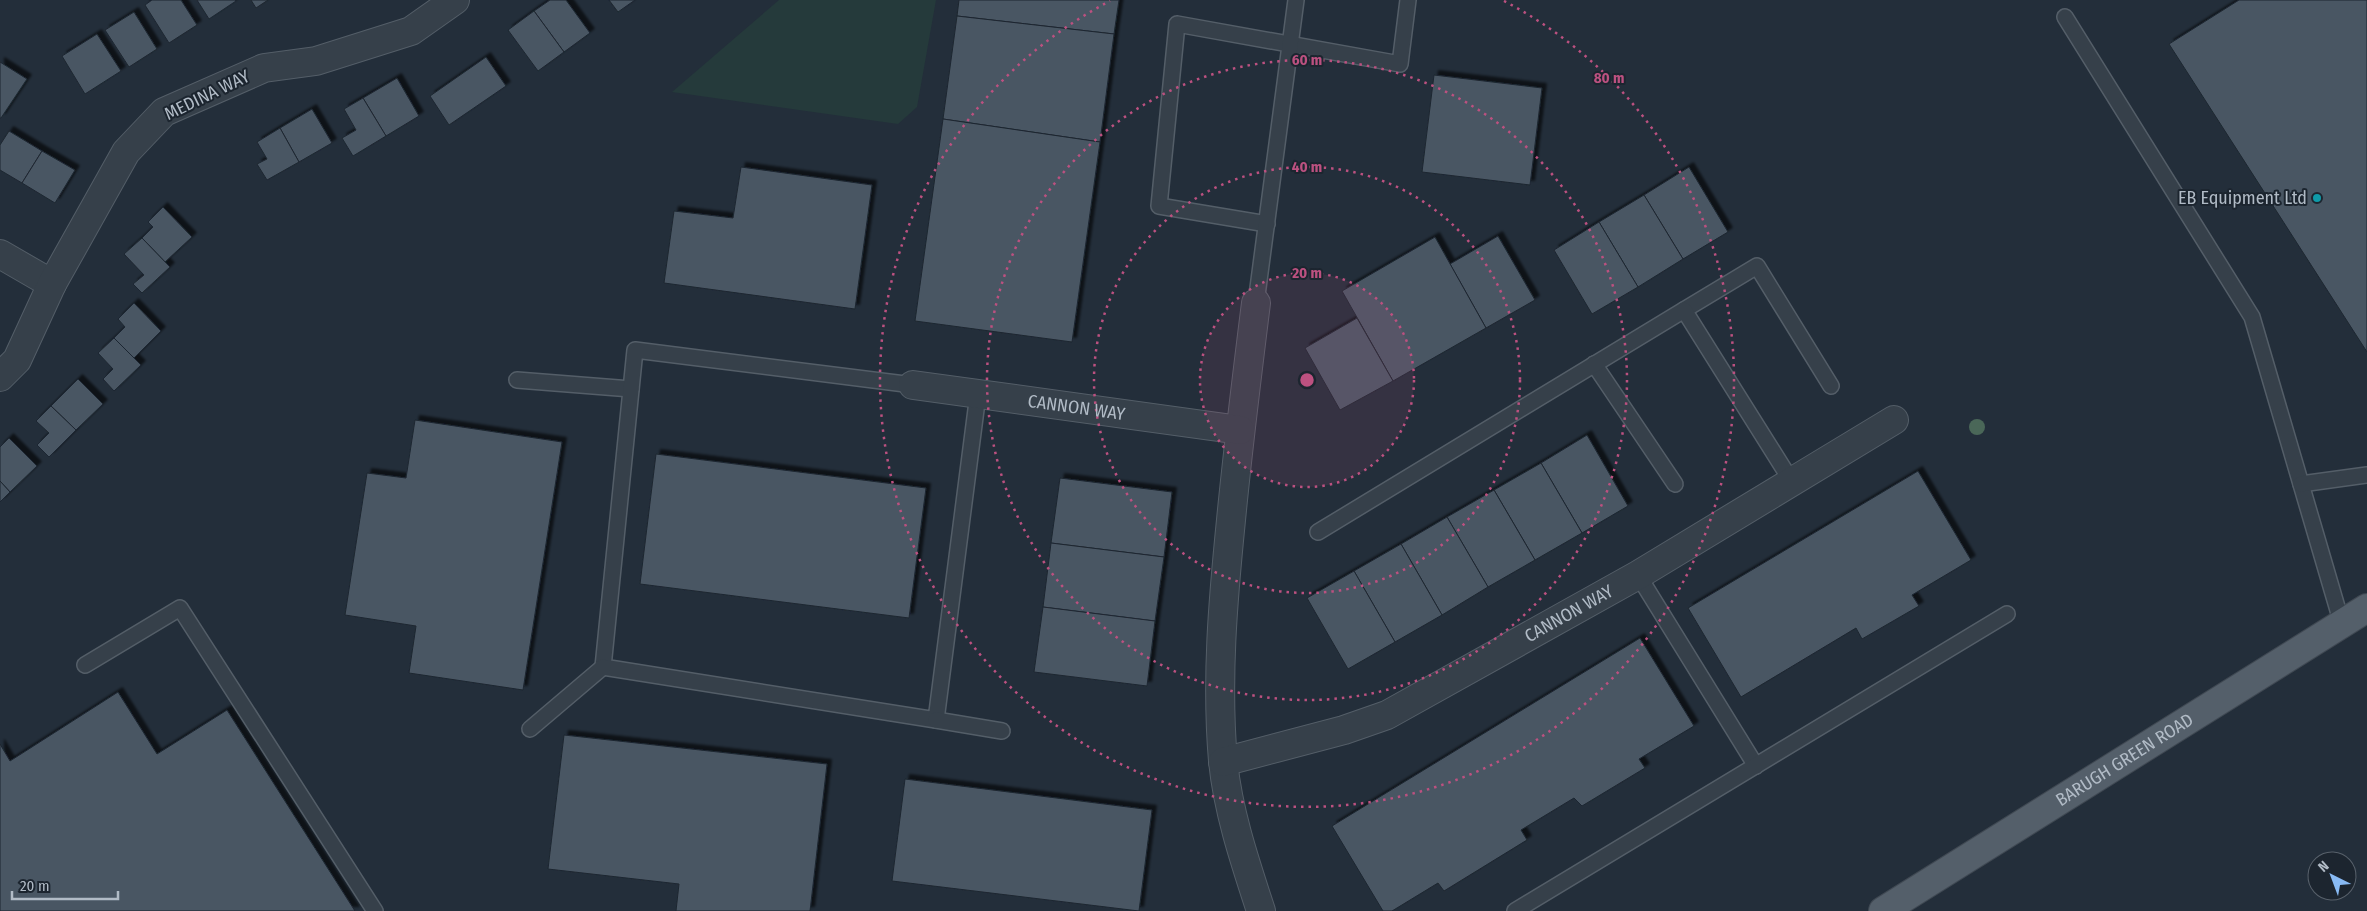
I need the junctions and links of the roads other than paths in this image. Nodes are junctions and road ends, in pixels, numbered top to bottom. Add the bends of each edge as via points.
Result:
1 (454, 0) edge
2 (1296, 0) edge
3 (1408, 0) edge
4 (2065, 17) dead end
5 (1290, 44) junction
6 (1267, 224) junction
7 (0, 254) edge
8 (52, 284) junction
9 (1256, 303) joint
10 (1684, 310) junction
11 (1594, 364) junction
12 (0, 377) edge
13 (517, 380) dead end
14 (913, 385) joint
15 (1831, 386) dead end
16 (631, 389) junction
17 (978, 394) junction
18 (1894, 420) dead end
19 (1240, 430) junction
20 (2367, 475) edge
21 (1792, 482) junction
22 (1675, 484) dead end
23 (2301, 484) junction
24 (1318, 532) dead end
25 (1638, 575) junction
26 (2367, 608) edge
27 (2007, 614) dead end
28 (2342, 624) junction
29 (85, 666) dead end
30 (603, 667) junction
31 (936, 720) junction
32 (530, 729) dead end
33 (1002, 731) dead end
34 (1224, 762) junction
35 (1756, 766) junction
36 (375, 911) edge
37 (1261, 911) edge
38 (1515, 911) edge
39 (1883, 911) edge

1 - 8 street, MEDINA WAY via 411,31 316,61 264,68 164,112 126,152
2 - 5 lane
3 - 5 lane via 1400,64
4 - 23 lane via 2252,317
5 - 6 lane
5 - 6 lane via 1177,24 1159,206
6 - 9 lane
7 - 8 street
8 - 12 street, MEDINA WAY via 17,360
9 - 19 street
10 - 11 lane
10 - 15 lane via 1757,266
10 - 21 lane
11 - 22 lane
11 - 24 lane
13 - 16 lane
14 - 16 lane via 635,350
14 - 17 street, CANNON WAY
16 - 30 lane
17 - 19 street, CANNON WAY
17 - 31 lane
18 - 21 street, CANNON WAY
19 - 34 street via 1221,618
20 - 23 lane
21 - 25 street, CANNON WAY
23 - 28 lane
25 - 34 street, CANNON WAY via 1387,715
25 - 35 lane
26 - 28 main road, BARUGH GREEN ROAD
27 - 35 lane
28 - 39 main road, BARUGH GREEN ROAD
29 - 36 lane via 180,608
30 - 31 lane
30 - 32 lane
31 - 33 lane
34 - 37 street via 1232,811
35 - 38 lane

